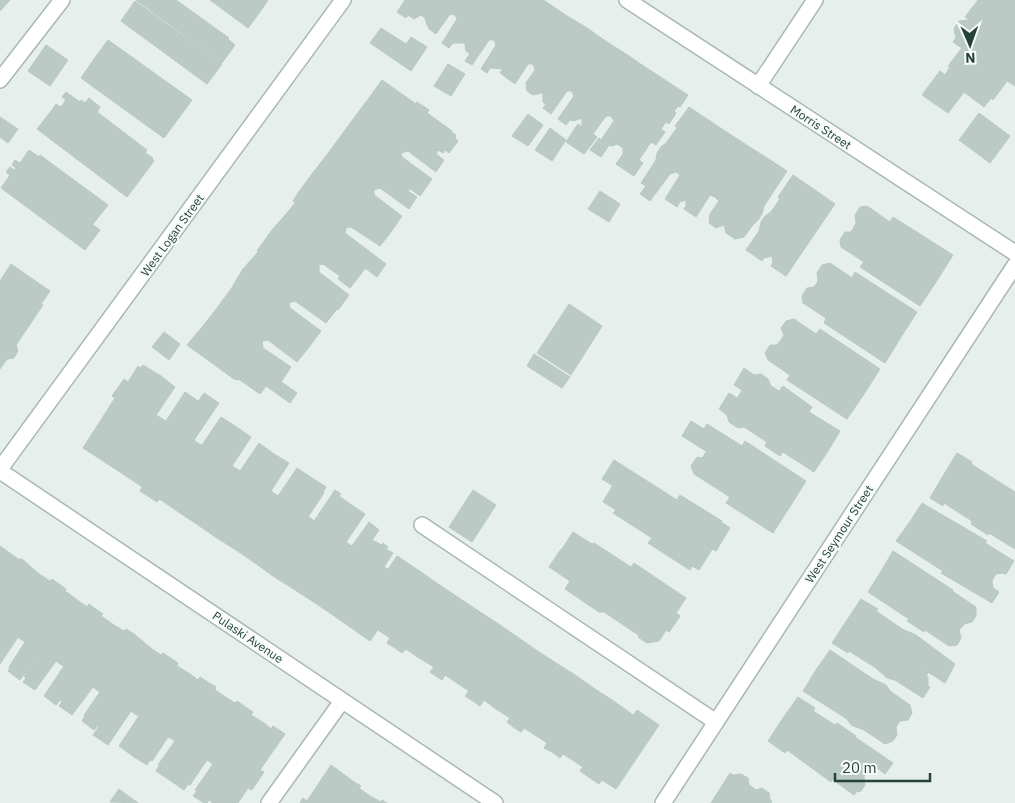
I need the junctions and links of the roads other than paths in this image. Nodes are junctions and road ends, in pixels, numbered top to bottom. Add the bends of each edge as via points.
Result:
1 (62, 0) edge
2 (343, 0) edge
3 (627, 0) edge
4 (815, 0) edge
5 (0, 80) edge
6 (758, 86) junction
7 (1015, 253) edge
8 (1015, 265) edge
9 (0, 470) edge
10 (422, 525) dead end
11 (342, 701) junction
12 (716, 722) junction
13 (269, 803) edge
14 (495, 803) edge
15 (663, 803) edge

1 - 5 street
2 - 9 street, West Logan Street
3 - 6 street, Morris Street
4 - 6 street
6 - 7 street, Morris Street
8 - 12 street, West Seymour Street
9 - 11 street, Pulaski Avenue
10 - 12 street
11 - 13 street
11 - 14 street, Pulaski Avenue
12 - 15 street, West Seymour Street

